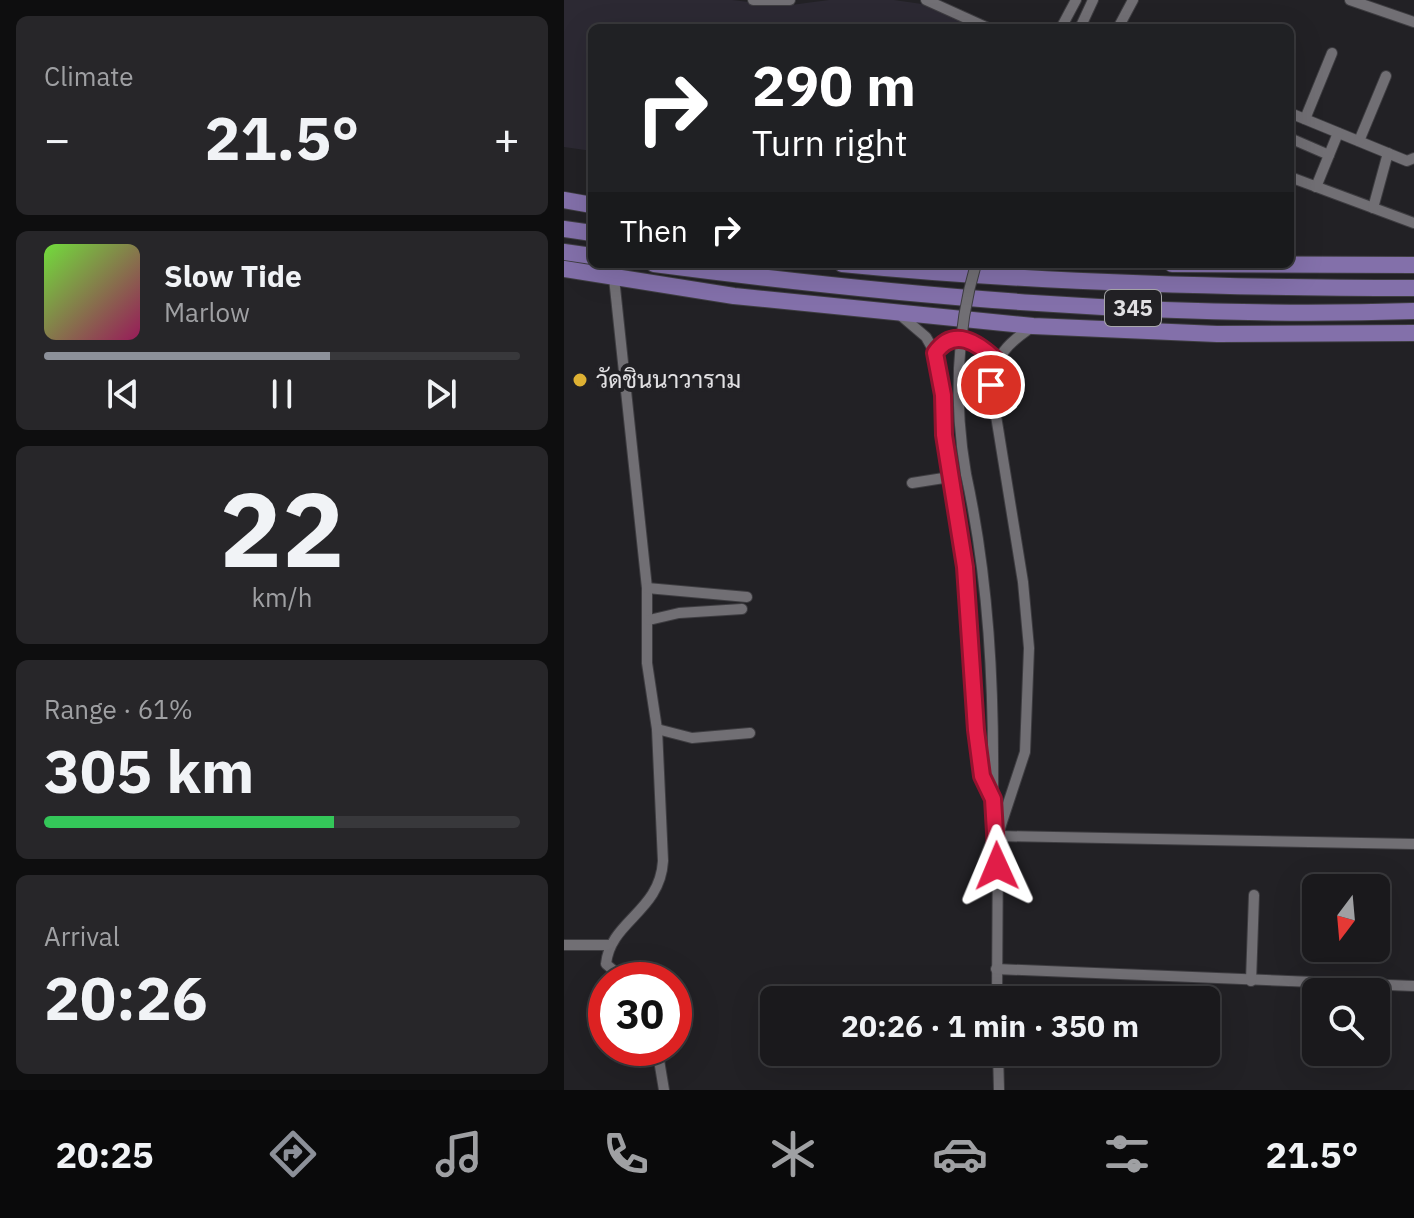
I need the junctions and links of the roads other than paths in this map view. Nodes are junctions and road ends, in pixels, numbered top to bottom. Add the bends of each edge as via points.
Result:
1 (753, 0) edge
2 (790, 0) edge
3 (926, 0) edge
4 (1076, 0) edge
5 (1093, 0) edge
6 (1133, 0) edge
7 (938, 1) edge
8 (1354, 1) edge
9 (1414, 22) edge
10 (981, 24) edge
11 (1063, 24) edge
12 (1082, 24) edge
13 (1120, 24) edge
14 (1332, 53) dead end
15 (1386, 76) dead end
16 (1294, 115) edge
17 (1305, 119) junction
18 (1338, 133) junction
19 (1294, 140) edge
20 (1359, 141) junction
21 (1388, 153) junction
22 (1329, 155) junction
23 (1414, 158) edge
24 (1294, 179) edge
25 (1316, 187) junction
26 (564, 200) edge
27 (588, 204) edge
28 (1373, 208) junction
29 (1414, 223) edge
30 (564, 229) edge
31 (588, 232) edge
32 (564, 252) edge
33 (588, 255) edge
34 (1294, 265) edge
35 (1414, 265) edge
36 (1359, 266) junction
37 (684, 268) edge
38 (899, 268) edge
39 (975, 268) edge
40 (564, 269) edge
41 (721, 273) junction
42 (614, 278) junction
43 (1414, 287) edge
44 (850, 308) junction
45 (1414, 311) edge
46 (899, 314) junction
47 (1033, 326) junction
48 (1414, 333) edge
49 (935, 353) junction
50 (996, 360) junction
51 (950, 477) junction
52 (912, 483) dead end
53 (647, 588) junction
54 (747, 597) dead end
55 (742, 609) dead end
56 (649, 620) junction
57 (657, 729) junction
58 (750, 733) dead end
59 (993, 799) junction
60 (998, 836) junction
61 (1414, 844) edge
62 (1254, 895) dead end
63 (564, 945) edge
64 (609, 945) junction
65 (606, 962) edge
66 (996, 969) junction
67 (1251, 981) junction
68 (997, 986) edge
69 (1414, 986) edge
70 (660, 1066) edge
71 (998, 1066) edge
72 (664, 1090) edge
73 (999, 1090) edge

1 - 2 street
3 - 7 street
4 - 11 street
5 - 12 street
6 - 13 street
7 - 10 street
8 - 9 street
14 - 17 street
15 - 20 street
16 - 17 street
17 - 18 street
18 - 20 street
18 - 22 street
19 - 22 street
20 - 21 street
21 - 23 street via 1407,161
21 - 28 street
22 - 25 street
24 - 25 street
25 - 28 street
26 - 27 main road
28 - 29 street
30 - 31 main road
32 - 33 main road
34 - 36 main road
35 - 36 main road
36 - 43 main road
37 - 41 main road, 345
38 - 43 main road, 345 via 1154,286
39 - 59 street, bridge via 964,313 958,389 960,437 991,634
40 - 42 main road
41 - 44 main road
41 - 45 main road, 345 via 1049,304 1214,312
42 - 44 main road
42 - 53 street
44 - 46 main road
46 - 47 main road
46 - 49 street via 926,337
47 - 48 main road via 1217,334
47 - 50 street
49 - 50 street via 950,340 968,339
49 - 51 street
50 - 60 street via 991,400 1027,624 1029,697 1025,752
51 - 52 street
51 - 59 street via 965,567 982,776
53 - 54 street
53 - 56 street
55 - 56 street
56 - 57 street via 647,663
57 - 58 street via 692,738
57 - 64 street via 662,882
59 - 60 street
60 - 61 street
60 - 66 street
62 - 67 street
63 - 64 street
64 - 65 street
66 - 67 street
66 - 68 street
67 - 69 street
70 - 72 street
71 - 73 street

